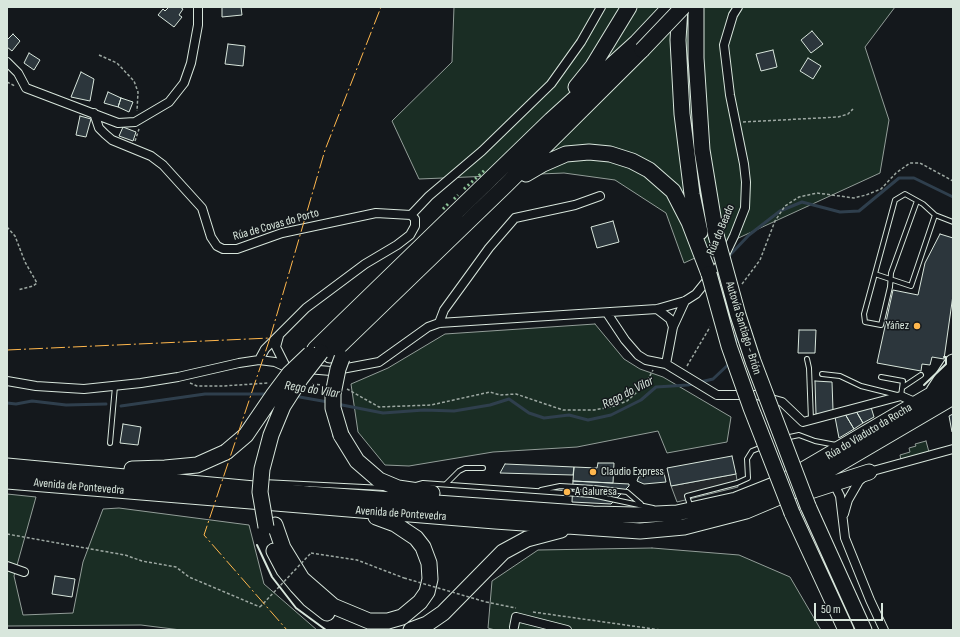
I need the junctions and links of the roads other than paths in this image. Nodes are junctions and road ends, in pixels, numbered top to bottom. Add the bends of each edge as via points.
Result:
1 (198, 7) edge
2 (601, 7) edge
3 (629, 7) edge
4 (670, 7) edge
5 (681, 7) edge
6 (696, 7) edge
7 (738, 7) edge
8 (640, 46) junction
9 (7, 62) edge
10 (94, 113) junction
11 (551, 120) junction
12 (506, 185) junction
13 (600, 196) dead end
14 (917, 201) junction
15 (411, 215) junction
16 (935, 215) junction
17 (953, 222) edge
18 (702, 252) junction
19 (875, 274) junction
20 (890, 279) junction
21 (685, 301) junction
22 (657, 309) junction
23 (607, 313) junction
24 (439, 323) junction
25 (673, 327) junction
26 (279, 335) junction
27 (327, 353) junction
28 (807, 359) dead end
29 (259, 360) junction
30 (953, 362) edge
31 (662, 364) junction
32 (286, 367) junction
33 (822, 374) dead end
34 (921, 375) dead end
35 (881, 377) dead end
36 (7, 382) edge
37 (953, 382) edge
38 (115, 386) junction
39 (903, 387) junction
40 (901, 396) junction
41 (953, 397) edge
42 (923, 400) junction
43 (811, 420) junction
44 (778, 441) dead end
45 (110, 443) dead end
46 (771, 443) dead end
47 (846, 446) junction
48 (951, 449) edge
49 (7, 466) edge
50 (26, 467) junction
51 (483, 468) dead end
52 (135, 469) junction
53 (869, 472) junction
54 (154, 474) dead end
55 (216, 479) dead end
56 (232, 480) dead end
57 (7, 481) edge
58 (255, 482) dead end
59 (446, 484) junction
60 (830, 484) junction
61 (787, 486) junction
62 (398, 488) junction
63 (535, 491) junction
64 (765, 503) junction
65 (480, 506) junction
66 (643, 506) junction
67 (360, 511) junction
68 (684, 512) junction
69 (842, 518) junction
70 (271, 526) junction
71 (572, 526) junction
72 (7, 566) edge
73 (24, 572) dead end
74 (513, 628) edge
75 (366, 630) edge
76 (411, 630) edge
77 (567, 630) edge
78 (846, 630) edge
79 (864, 630) edge
80 (884, 630) edge

1 - 10 street via 192,63 184,83 168,102 131,123 118,123
2 - 15 street via 581,42 551,84
3 - 11 highway via 593,66
4 - 8 highway
5 - 8 highway, bridge
5 - 18 highway, Autovía Santiago - Brión via 678,40 682,114
6 - 79 highway, Autovía Santiago - Brión, bridge via 696,58 702,150 716,234 753,361 808,506
7 - 21 street, Rúa do Beado via 733,15 724,46 725,65 746,182 742,218 721,263 696,294
8 - 11 highway
8 - 12 highway
9 - 10 street via 18,73 26,88
10 - 15 street, Rúa de Covas do Porto via 98,124 112,140 151,156 163,165 205,215 210,237 217,246 226,250 237,249 282,233 376,213
11 - 27 highway via 350,314
12 - 18 highway via 566,154 589,152 632,161 649,170 672,191
12 - 27 highway via 373,314
13 - 24 street via 575,205 515,218 472,271 444,310
14 - 16 lane
14 - 19 lane via 905,194 895,200
14 - 20 lane
15 - 26 street via 415,219 415,226 410,235 324,294
16 - 17 lane
16 - 20 lane via 911,286
18 - 78 highway, Autovía Santiago - Brión, bridge via 748,401 792,513
19 - 20 lane
19 - 20 lane via 864,314 865,322 880,325
21 - 22 street, Rúa do Beado
21 - 25 street
22 - 23 street, Rúa do Beado
22 - 25 street via 670,319
23 - 24 street, Rúa do Beado
23 - 31 street via 624,340 638,355
24 - 32 street via 428,327 373,364 331,371
25 - 31 street
26 - 29 street
26 - 32 street via 276,347
27 - 52 highway, bridge via 289,374 246,435 226,452 197,465
27 - 62 highway, bridge via 338,368 333,408 341,435 361,464 379,480
27 - 70 highway via 292,406 277,444 269,493
28 - 43 lane
29 - 32 street via 275,362
29 - 38 street via 238,362 178,377
30 - 42 highway
31 - 43 street via 717,395 756,395 782,402 803,422
33 - 40 lane via 840,376 861,386
34 - 39 lane
35 - 39 lane via 904,381
36 - 38 street via 84,389
37 - 42 highway, Rúa do Viaduto da Rocha
38 - 45 lane
39 - 40 lane
40 - 42 street
40 - 43 street
41 - 61 highway, Rúa do Viaduto da Rocha
42 - 47 highway, Rúa do Viaduto da Rocha
44 - 47 lane via 799,435 828,444
46 - 68 lane via 752,450 747,459 748,478 688,496
47 - 61 highway, Rúa do Viaduto da Rocha
48 - 53 street
49 - 50 highway, Avenida de Pontevedra
50 - 52 highway via 41,462
50 - 65 highway, Avenida de Pontevedra via 308,494
51 - 59 lane via 465,468
52 - 54 lane
53 - 60 highway
53 - 69 street via 858,481
55 - 56 lane
57 - 67 highway, Avenida de Pontevedra
58 - 62 lane via 373,489
59 - 62 lane via 423,483
59 - 63 lane
60 - 64 highway via 779,504
60 - 69 street via 836,488 840,496
61 - 64 highway, Avenida de Pontevedra
61 - 68 highway, Avenida de Pontevedra
62 - 65 highway via 470,497
63 - 66 lane via 592,495
63 - 66 lane via 560,486 620,491 627,492
64 - 71 highway, Avenida de Pontevedra via 684,527 640,531
65 - 68 highway, Avenida de Pontevedra via 593,514
66 - 68 lane
67 - 70 highway via 394,524 416,538 423,547 429,564 430,579 427,592 420,602 402,617 388,621 369,621 333,606 302,579
67 - 71 highway, Avenida de Pontevedra
69 - 80 street via 845,538
70 - 75 highway via 274,550 284,570 309,599 337,618
71 - 76 highway via 527,539 503,552 444,613
72 - 73 street
74 - 77 street via 516,617

